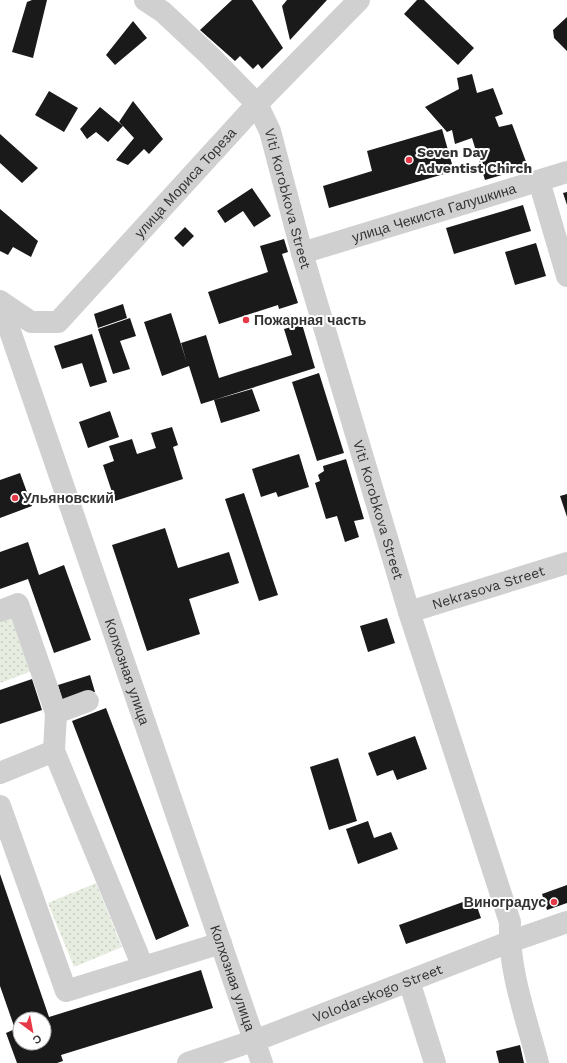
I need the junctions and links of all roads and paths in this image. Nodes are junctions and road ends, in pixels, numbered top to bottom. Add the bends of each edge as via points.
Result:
1 (145, 0) edge
2 (359, 0) edge
3 (257, 104) junction
4 (567, 172) edge
5 (539, 181) junction
6 (302, 253) junction
7 (567, 276) edge
8 (0, 302) edge
9 (567, 563) edge
10 (0, 611) edge
11 (409, 612) junction
12 (88, 701) dead end
13 (56, 713) junction
14 (54, 751) junction
15 (0, 773) edge
16 (0, 806) edge
17 (567, 922) edge
18 (509, 942) junction
19 (221, 943) junction
20 (143, 967) junction
21 (409, 981) junction
22 (254, 1041) junction
23 (188, 1063) edge
24 (262, 1063) edge
25 (435, 1063) edge
26 (538, 1063) edge

1 - 3 street, Viti Korobkova Street via 169,17
2 - 3 street, улица Мориса Тореза
3 - 6 street, Viti Korobkova Street via 270,132
3 - 8 street, улица Мориса Тореза via 58,322 31,322
4 - 5 street, улица Чекиста Галушкина
5 - 6 street, улица Чекиста Галушкина
5 - 7 street
6 - 11 street, Viti Korobkova Street
8 - 19 street, Колхозная улица
9 - 11 street, Nekrasova Street
10 - 13 street via 18,604
11 - 18 street, Viti Korobkova Street via 510,922
12 - 13 street
13 - 14 street
14 - 15 street
14 - 20 street
16 - 20 street via 66,991
17 - 18 street, Volodarskogo Street
18 - 21 street, Volodarskogo Street
18 - 26 street, Viti Korobkova Street via 514,976
19 - 20 street
19 - 22 street, Колхозная улица
21 - 22 street, Volodarskogo Street
21 - 25 street
22 - 23 street, Volodarskogo Street
22 - 24 street, Колхозная улица

